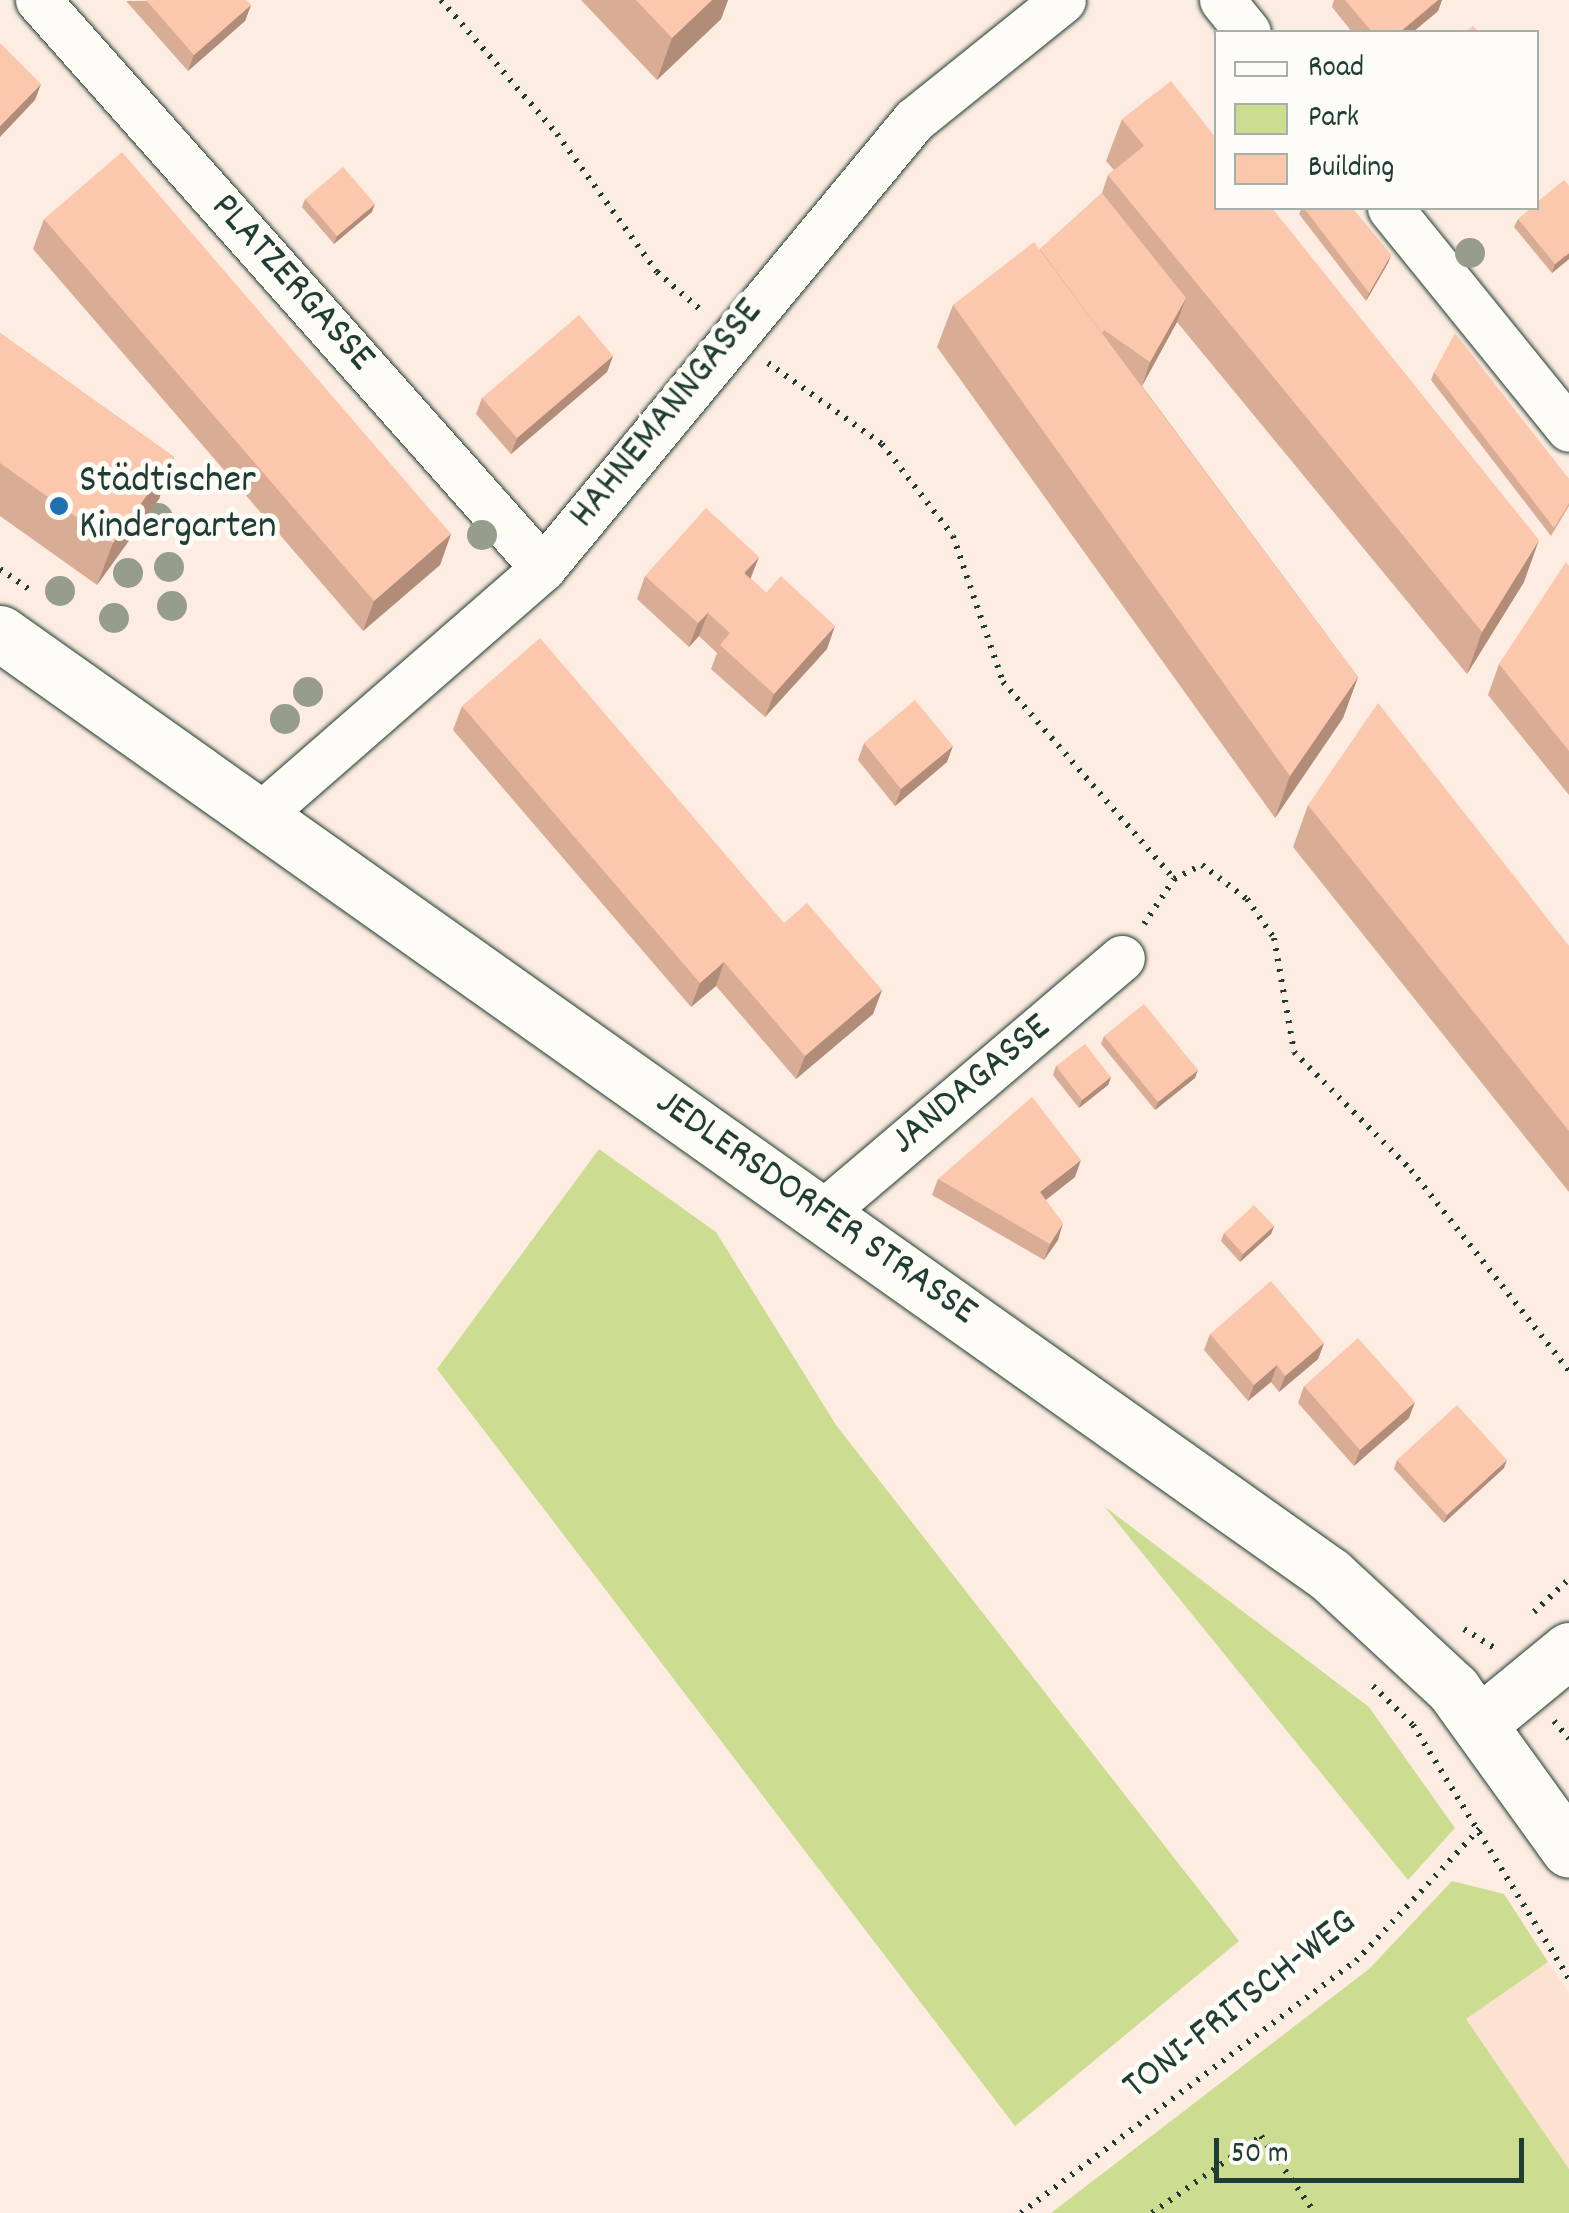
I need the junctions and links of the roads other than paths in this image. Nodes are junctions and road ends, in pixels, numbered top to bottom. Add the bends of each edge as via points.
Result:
1 (38, 0) edge
2 (1063, 0) edge
3 (1222, 0) edge
4 (1246, 30) edge
5 (1392, 210) edge
6 (1569, 429) edge
7 (544, 568) junction
8 (0, 633) edge
9 (258, 816) junction
10 (1122, 958) road end
11 (821, 1214) junction
12 (1569, 1650) edge
13 (1480, 1724) junction
14 (1569, 1850) edge

1 - 7 street, PLATZERGASSE
2 - 7 street, HAHNEMANNGASSE via 914,120
3 - 4 street
5 - 6 street
7 - 9 street, HAHNEMANNGASSE
8 - 9 street, JEDLERSDORFER STRASSE
9 - 11 street, JEDLERSDORFER STRASSE
10 - 11 street, JANDAGASSE
11 - 13 street, JEDLERSDORFER STRASSE via 1330,1574
12 - 13 street
13 - 14 street, JEDLERSDORFER STRASSE

